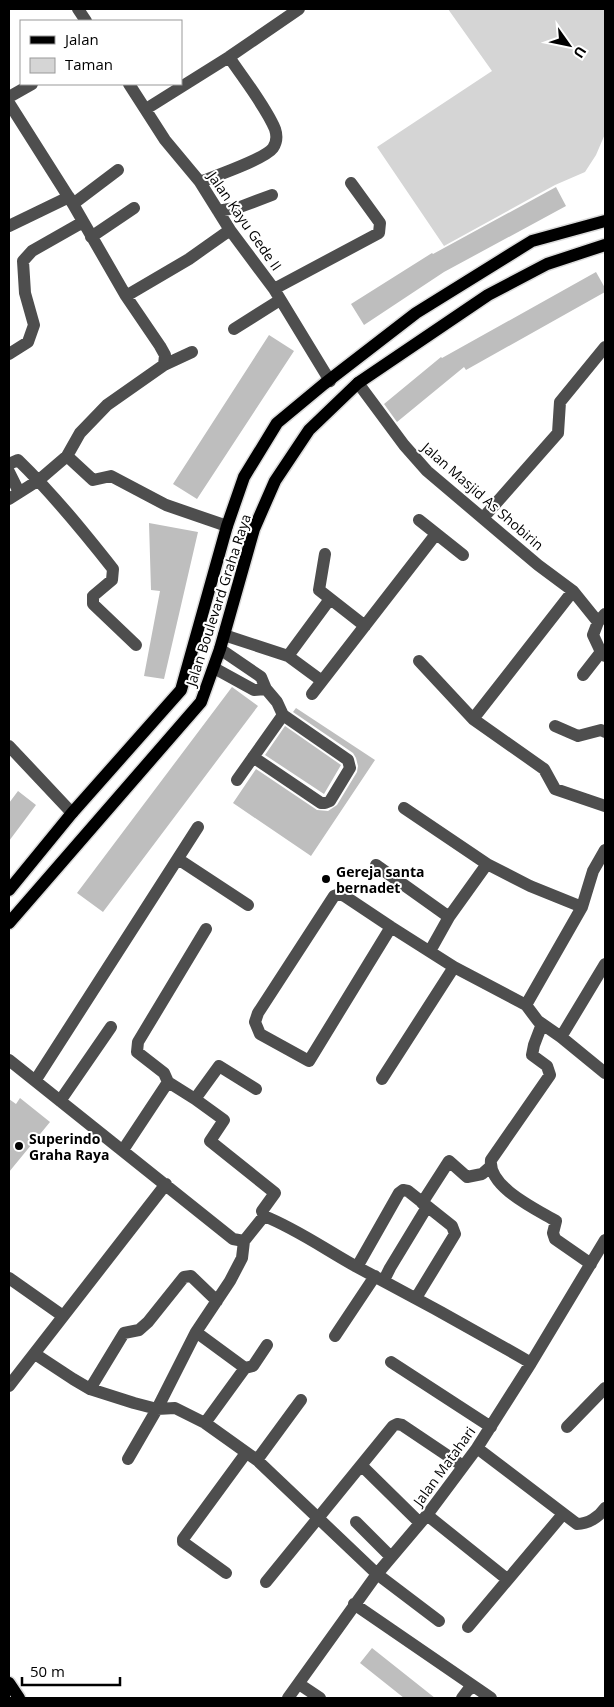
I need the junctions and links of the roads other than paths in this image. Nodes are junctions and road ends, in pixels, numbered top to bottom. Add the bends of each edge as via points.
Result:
1 (78, 9) edge
2 (298, 9) edge
3 (85, 20) edge
4 (229, 57) junction
5 (30, 85) edge
6 (130, 85) edge
7 (9, 98) edge
8 (9, 104) edge
9 (146, 109) junction
10 (118, 170) dead end
11 (200, 182) junction
12 (352, 183) dead end
13 (272, 195) dead end
14 (71, 201) junction
15 (134, 208) dead end
16 (218, 211) junction
17 (605, 221) edge
18 (83, 222) junction
19 (9, 226) edge
20 (230, 230) junction
21 (91, 237) junction
22 (605, 245) edge
23 (277, 294) junction
24 (126, 296) junction
25 (234, 329) dead end
26 (604, 350) edge
27 (192, 352) dead end
28 (9, 354) edge
29 (164, 365) junction
30 (330, 381) junction
31 (358, 383) junction
32 (67, 456) junction
33 (9, 464) edge
34 (9, 472) edge
35 (39, 480) junction
36 (14, 496) edge
37 (483, 518) junction
38 (419, 520) dead end
39 (226, 526) junction
40 (436, 534) junction
41 (325, 554) dead end
42 (463, 555) dead end
43 (573, 591) junction
44 (330, 599) junction
45 (602, 618) edge
46 (365, 626) junction
47 (224, 635) junction
48 (136, 646) dead end
49 (220, 649) junction
50 (603, 654) edge
51 (288, 656) junction
52 (418, 661) dead end
53 (214, 668) junction
54 (583, 675) dead end
55 (322, 681) junction
56 (260, 689) junction
57 (181, 690) junction
58 (312, 694) dead end
59 (201, 702) junction
60 (283, 715) junction
61 (472, 719) junction
62 (554, 726) dead end
63 (605, 732) edge
64 (9, 746) edge
65 (253, 757) junction
66 (236, 780) dead end
67 (605, 806) edge
68 (404, 808) dead end
69 (72, 813) junction
70 (198, 827) dead end
71 (605, 850) edge
72 (178, 859) junction
73 (487, 864) junction
74 (376, 865) dead end
75 (9, 890) edge
76 (248, 905) dead end
77 (582, 907) junction
78 (449, 917) junction
79 (9, 924) edge
80 (391, 928) junction
81 (206, 929) dead end
82 (430, 951) junction
83 (605, 964) edge
84 (454, 967) junction
85 (526, 1005) junction
86 (542, 1024) junction
87 (110, 1027) dead end
88 (561, 1037) junction
89 (9, 1060) edge
90 (605, 1073) edge
91 (382, 1079) dead end
92 (35, 1081) junction
93 (168, 1082) junction
94 (256, 1090) dead end
95 (195, 1099) junction
96 (60, 1101) junction
97 (123, 1150) junction
98 (490, 1167) junction
99 (166, 1184) junction
100 (425, 1205) junction
101 (264, 1216) junction
102 (605, 1240) edge
103 (244, 1241) junction
104 (591, 1264) junction
105 (357, 1267) junction
106 (9, 1278) edge
107 (380, 1278) junction
108 (416, 1298) junction
109 (217, 1301) junction
110 (63, 1316) junction
111 (196, 1332) junction
112 (335, 1336) dead end
113 (267, 1345) dead end
114 (35, 1354) junction
115 (391, 1362) dead end
116 (531, 1363) junction
117 (245, 1368) junction
118 (9, 1386) edge
119 (605, 1388) edge
120 (90, 1389) junction
121 (301, 1400) dead end
122 (157, 1408) junction
123 (205, 1423) junction
124 (491, 1427) junction
125 (567, 1427) dead end
126 (477, 1448) junction
127 (252, 1456) junction
128 (128, 1459) dead end
129 (362, 1466) junction
130 (463, 1466) junction
131 (604, 1513) edge
132 (563, 1514) junction
133 (318, 1517) junction
134 (423, 1519) junction
135 (356, 1522) dead end
136 (391, 1557) junction
137 (226, 1573) dead end
138 (377, 1574) junction
139 (507, 1579) junction
140 (266, 1582) dead end
141 (354, 1604) junction
142 (439, 1622) dead end
143 (468, 1627) dead end
144 (9, 1683) edge
145 (299, 1684) junction
146 (474, 1687) junction
147 (19, 1698) edge
148 (288, 1698) edge
149 (320, 1698) edge
150 (462, 1698) edge
151 (490, 1698) edge

1 - 3 street
2 - 4 street
4 - 9 street
4 - 11 street via 265,111 276,130 277,139 272,149 239,167
5 - 7 street
6 - 9 street, Jalan Kayu Gede II
8 - 14 street
9 - 11 street, Jalan Kayu Gede II via 165,140
10 - 14 street
11 - 16 street, Jalan Kayu Gede II
12 - 23 street via 380,223 379,233
13 - 16 street
14 - 18 street
14 - 19 street
15 - 21 street
16 - 20 street, Jalan Kayu Gede II
17 - 30 main road, Jalan Boulevard Graha Raya via 532,241 416,313
18 - 21 street
18 - 28 street via 32,251 22,261 25,293 34,325 28,342
20 - 23 street, Jalan Kayu Gede II
20 - 24 street via 189,259
21 - 24 street
22 - 31 main road, Jalan Boulevard Graha Raya via 547,264 488,295
23 - 25 street
23 - 30 street, Jalan Kayu Gede II
24 - 29 street via 165,355
26 - 37 street via 560,402 558,433
27 - 29 street
29 - 32 street via 107,406 80,433
30 - 39 main road, Jalan Boulevard Graha Raya via 277,423 244,477
31 - 37 street, Jalan Masjid As Shobirin via 404,446 427,471
31 - 47 main road, Jalan Boulevard Graha Raya via 309,430 275,482 254,529
32 - 35 street
32 - 39 street via 93,480 111,476 120,479 150,498
33 - 35 street via 18,460
34 - 36 street
35 - 36 street
35 - 48 street via 113,569 112,580 92,596 92,604
37 - 43 street, Jalan Masjid As Shobirin
38 - 40 street
39 - 57 main road, Jalan Boulevard Graha Raya
40 - 42 street
40 - 46 street
41 - 44 street via 319,590
43 - 45 street, Jalan Masjid As Shobirin
43 - 61 street
44 - 46 street
44 - 51 street
45 - 50 street, Jalan Masjid As Shobirin via 593,635
46 - 55 street
47 - 49 main road, Jalan Boulevard Graha Raya
47 - 51 street
49 - 53 main road, Jalan Boulevard Graha Raya
49 - 56 street via 261,676
50 - 54 street
51 - 55 street
52 - 61 street
53 - 56 street
53 - 59 main road, Jalan Boulevard Graha Raya
55 - 58 street
56 - 60 street via 277,702
57 - 59 main road
57 - 69 main road, Jalan Boulevard Graha Raya
59 - 79 main road, Jalan Boulevard Graha Raya
60 - 65 street
60 - 65 street via 348,760 350,768 330,801 321,802
61 - 67 street via 544,769 555,789
62 - 63 street via 578,736 601,730
64 - 69 street
65 - 66 street
68 - 73 street
69 - 75 main road, Jalan Boulevard Graha Raya
70 - 72 street
71 - 77 street via 593,871
72 - 76 street
72 - 92 street
73 - 77 street
73 - 78 street
74 - 78 street
77 - 85 street
78 - 82 street
80 - 80 street via 346,896 334,896 258,1013 255,1022 260,1034 309,1061
80 - 82 street
81 - 93 street via 138,1042 137,1052 164,1073
82 - 84 street
83 - 88 street
84 - 85 street
84 - 91 street
85 - 86 street
86 - 88 street
86 - 98 street via 532,1055 547,1066 550,1075 491,1160
87 - 96 street
88 - 90 street
89 - 92 street
92 - 96 street
93 - 95 street
93 - 97 street
94 - 95 street via 219,1066
95 - 101 street via 224,1120 210,1141 274,1193 262,1211
96 - 97 street
97 - 99 street
98 - 100 street via 482,1174 467,1177 449,1161
98 - 104 street via 498,1182 556,1221 555,1239
99 - 103 street via 233,1239
99 - 110 street
100 - 105 street via 408,1191 399,1193
100 - 107 street via 390,1268
100 - 108 street via 452,1226 455,1234
101 - 103 street
101 - 105 street via 282,1223
102 - 104 street, Jalan Matahari
103 - 109 street via 242,1258
104 - 116 street, Jalan Matahari
105 - 107 street
106 - 110 street
107 - 108 street
107 - 112 street
108 - 116 street
109 - 111 street
109 - 120 street via 191,1276 184,1277 148,1322 139,1330 124,1333
110 - 114 street
111 - 117 street
111 - 122 street
113 - 117 street via 253,1366
114 - 118 street
114 - 120 street
115 - 124 street
116 - 124 street, Jalan Matahari
117 - 123 street
119 - 125 street
120 - 122 street
121 - 127 street
122 - 123 street via 175,1408
122 - 128 street
123 - 127 street
124 - 126 street, Jalan Matahari
126 - 130 street, Jalan Matahari
126 - 132 street
127 - 133 street
127 - 137 street via 183,1539
129 - 130 street via 397,1424
129 - 133 street
129 - 134 street
130 - 134 street, Jalan Matahari
131 - 132 street via 583,1524 577,1524
132 - 139 street
133 - 138 street
133 - 140 street
134 - 136 street, Jalan Matahari
134 - 139 street
135 - 136 street
136 - 138 street, Jalan Matahari
138 - 141 street, Jalan Matahari
138 - 142 street
139 - 143 street
141 - 145 street, Jalan Matahari
141 - 146 street
144 - 147 main road
145 - 148 street, Jalan Matahari
145 - 149 street
146 - 150 street
146 - 151 street

